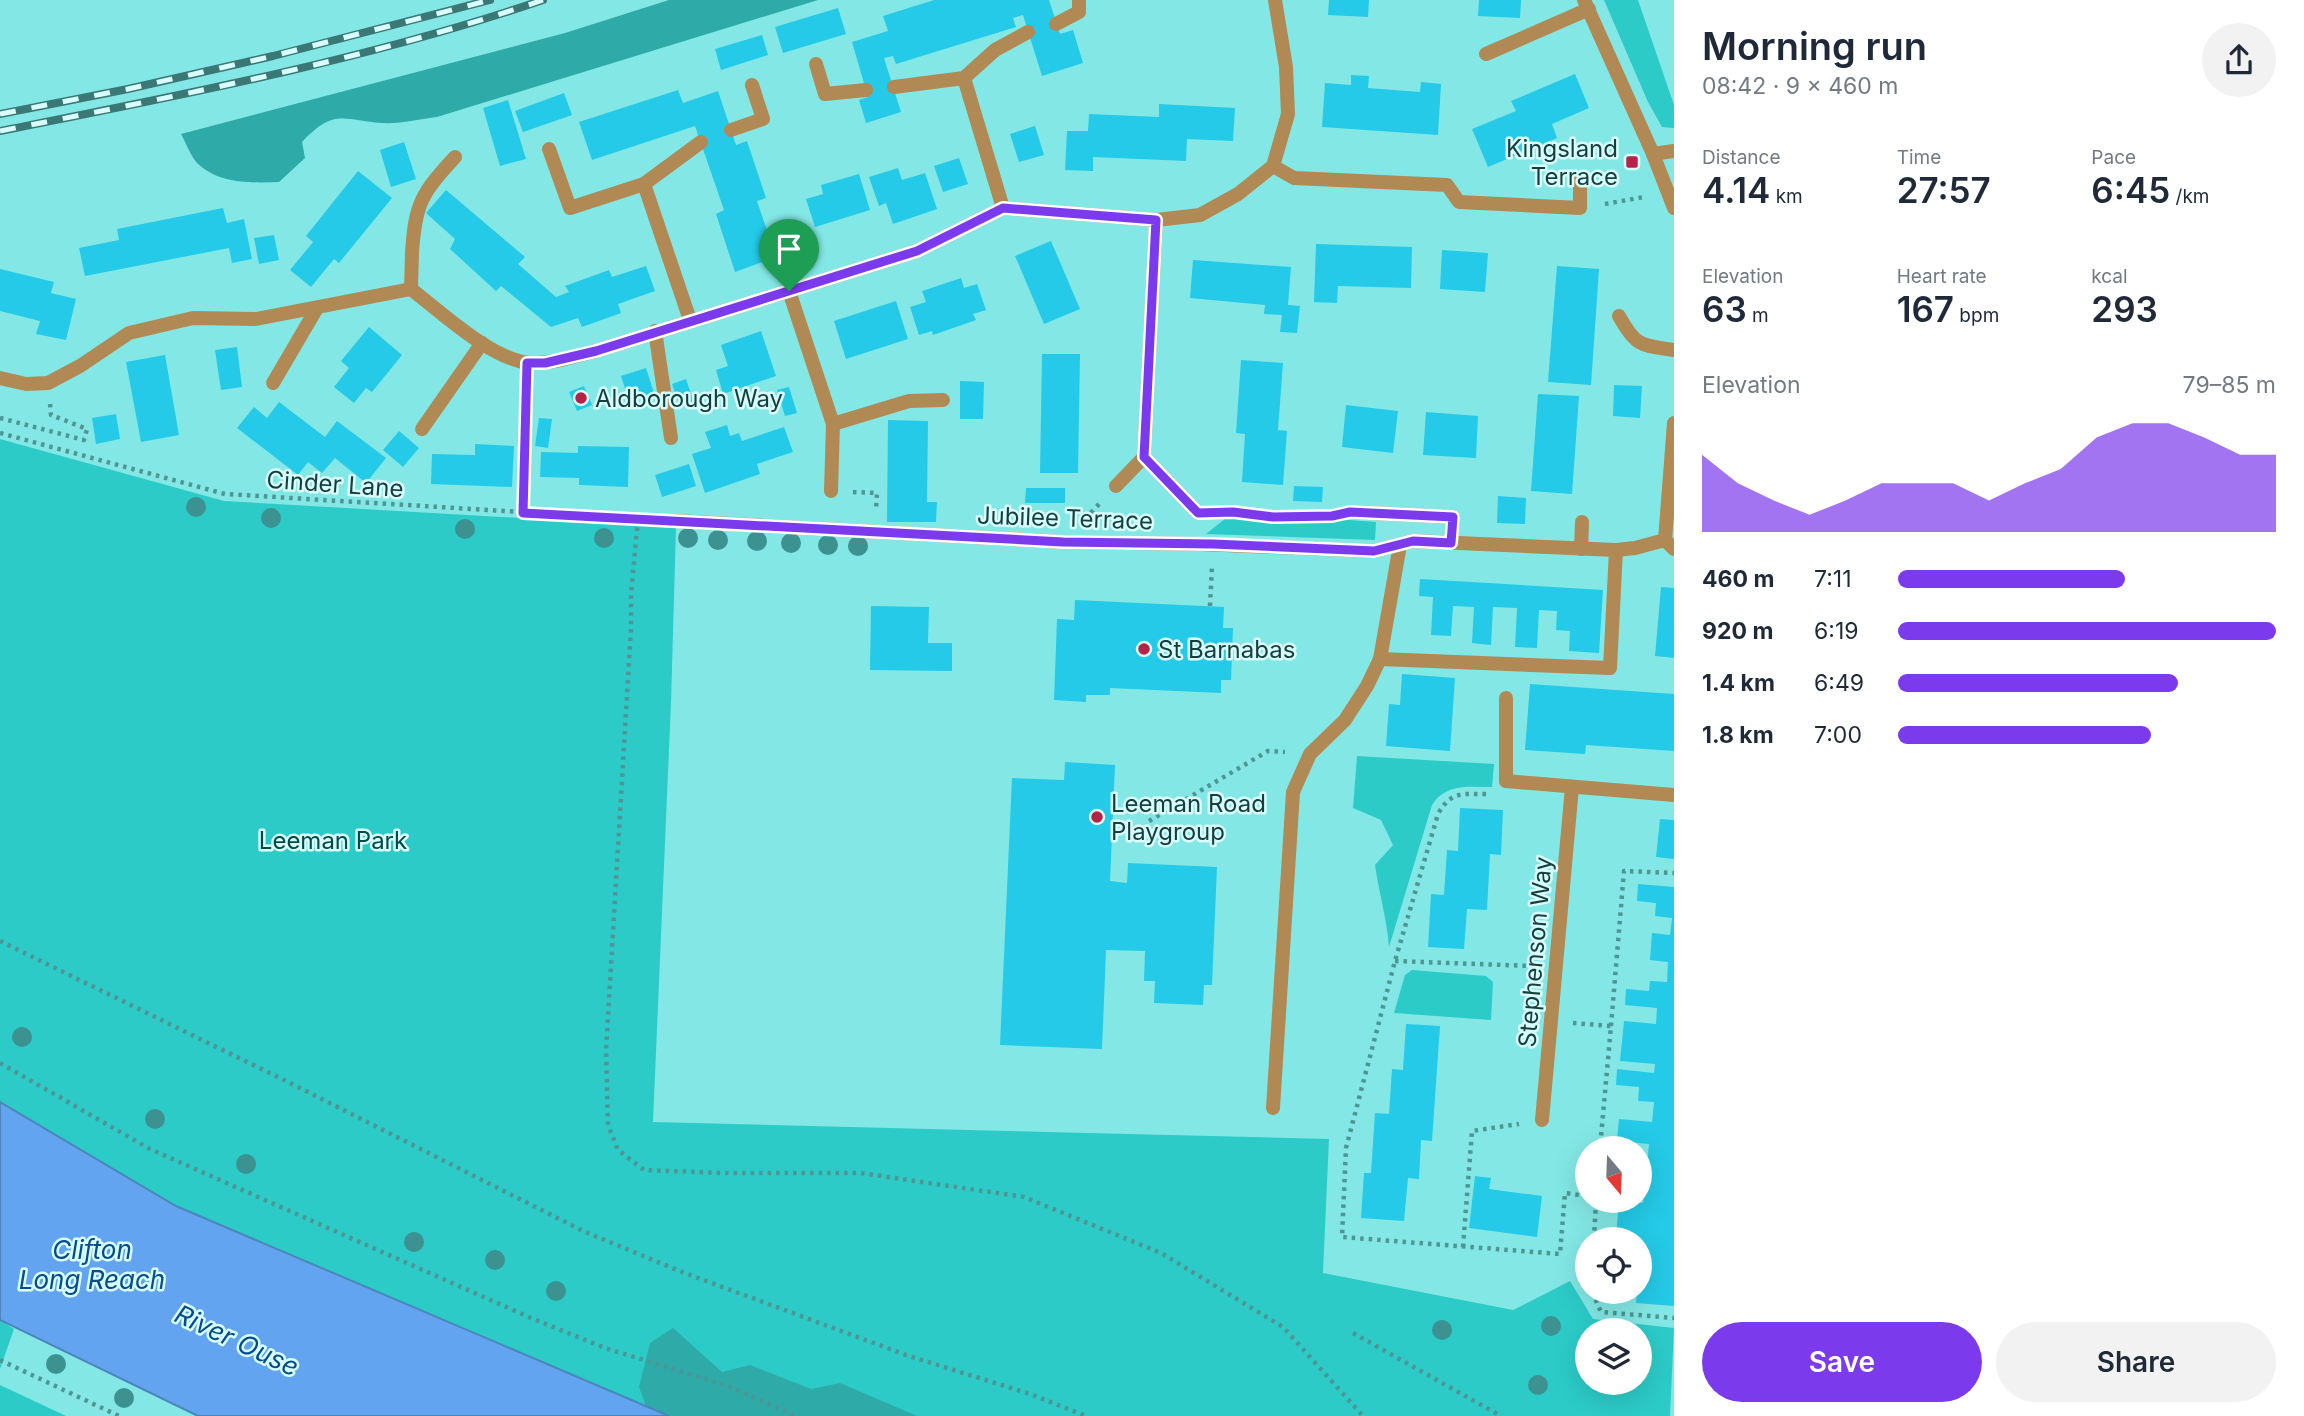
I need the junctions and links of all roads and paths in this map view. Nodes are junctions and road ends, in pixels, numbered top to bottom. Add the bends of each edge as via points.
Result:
1 (1079, 0) edge
2 (1275, 0) edge
3 (1587, 5) edge
4 (1056, 24) dead end
5 (1028, 33) dead end
6 (1486, 54) dead end
7 (816, 64) dead end
8 (964, 78) junction
9 (752, 85) dead end
10 (894, 87) dead end
11 (866, 90) dead end
12 (731, 130) dead end
13 (701, 142) dead end
14 (549, 149) dead end
15 (1674, 151) edge
16 (1653, 153) junction
17 (456, 157) dead end
18 (1273, 166) junction
19 (1580, 179) dead end
20 (643, 184) junction
21 (1670, 193) junction
22 (1003, 208) junction
23 (1580, 208) junction
24 (1674, 208) edge
25 (1156, 220) junction
26 (411, 289) junction
27 (789, 291) junction
28 (317, 307) junction
29 (1619, 316) dead end
30 (690, 320) junction
31 (655, 331) junction
32 (482, 343) junction
33 (1674, 350) edge
34 (527, 363) junction
35 (0, 378) edge
36 (48, 383) junction
37 (273, 383) dead end
38 (943, 400) dead end
39 (0, 418) edge
40 (1674, 423) edge
41 (834, 424) junction
42 (422, 429) dead end
43 (0, 433) edge
44 (671, 438) dead end
45 (1144, 457) junction
46 (1116, 486) joint
47 (831, 491) joint
48 (1350, 512) joint
49 (523, 513) junction
50 (1198, 513) joint
51 (638, 519) junction
52 (676, 521) joint
53 (1582, 522) dead end
54 (875, 533) junction
55 (1063, 542) junction
56 (1451, 543) junction
57 (1213, 544) junction
58 (1400, 544) junction
59 (1670, 544) edge
60 (1581, 549) junction
61 (1616, 550) junction
62 (1210, 606) dead end
63 (1380, 659) junction
64 (1506, 698) dead end
65 (1310, 754) junction
66 (1506, 781) junction
67 (1572, 787) junction
68 (1674, 795) edge
69 (1149, 821) dead end
70 (1674, 873) edge
71 (0, 941) edge
72 (1395, 961) junction
73 (1556, 967) junction
74 (1551, 1021) junction
75 (1611, 1026) junction
76 (0, 1063) edge
77 (1273, 1108) dead end
78 (1542, 1121) joint
79 (1601, 1136) edge
80 (1575, 1194) edge
81 (1463, 1247) junction
82 (1597, 1304) edge
83 (1674, 1318) edge
84 (1353, 1333) dead end
85 (0, 1360) edge
86 (119, 1416) edge
87 (796, 1416) edge
88 (1086, 1416) edge
89 (1363, 1416) edge
90 (1501, 1416) edge

1 - 4 street via 1079,12
2 - 18 street via 1288,114
3 - 6 street
3 - 16 street
5 - 8 street via 995,50
7 - 11 street via 825,94
8 - 10 street
8 - 22 street
9 - 12 street via 763,119
13 - 20 street
14 - 20 street via 570,208
15 - 16 street
16 - 21 street
17 - 26 street via 428,187 414,219
18 - 23 street via 1294,178 1447,186 1459,202
18 - 25 street via 1238,194 1200,215
19 - 23 street
20 - 30 street
21 - 23 path
21 - 24 street
22 - 25 street
22 - 27 street via 917,251
25 - 45 street
26 - 28 street
26 - 32 street
27 - 30 street
27 - 41 street
28 - 36 street via 256,319 193,318 129,333
28 - 37 street
29 - 33 street via 1630,336 1644,346
30 - 31 street
31 - 34 street via 596,351
31 - 44 street
32 - 34 street via 495,353
32 - 42 street
34 - 49 path
35 - 36 street
36 - 39 path via 51,415 87,429 84,440
38 - 41 street via 909,401
40 - 59 street
41 - 47 street
43 - 49 path, Cinder Lane via 225,494
45 - 46 street
45 - 50 street
46 - 55 path
47 - 54 path via 877,493
48 - 50 path via 1273,517
48 - 56 street via 1453,517
49 - 51 path, Cinder Lane
51 - 52 path, Cinder Lane
51 - 89 path via 606,1050 608,1125 618,1150 644,1170 862,1173 1024,1197 1161,1254 1283,1327
52 - 54 street, Jubilee Terrace
53 - 60 street
54 - 55 street, Jubilee Terrace
55 - 57 street, Jubilee Terrace
56 - 58 street, Jubilee Terrace
56 - 60 street, Jubilee Terrace
57 - 58 street, Jubilee Terrace via 1374,551
57 - 62 path
58 - 63 street
59 - 61 street, Jubilee Terrace
60 - 61 street, Jubilee Terrace
61 - 63 street via 1610,668
63 - 65 street via 1345,720
64 - 66 street
65 - 69 path via 1268,751
65 - 77 street via 1293,792
66 - 67 street
66 - 72 path via 1494,794 1458,794 1444,804
67 - 68 street
67 - 73 street, Stephenson Way
70 - 75 path via 1624,871
71 - 88 path via 583,1231 906,1355
72 - 73 path
72 - 81 path via 1346,1148 1342,1237
73 - 74 street, Stephenson Way
74 - 75 path
74 - 78 street, Stephenson Way
75 - 79 path
76 - 87 path via 150,1149 605,1348 728,1386
78 - 81 path via 1472,1130
80 - 81 path via 1565,1193 1560,1254
82 - 83 path via 1601,1312
84 - 90 path
85 - 86 path

